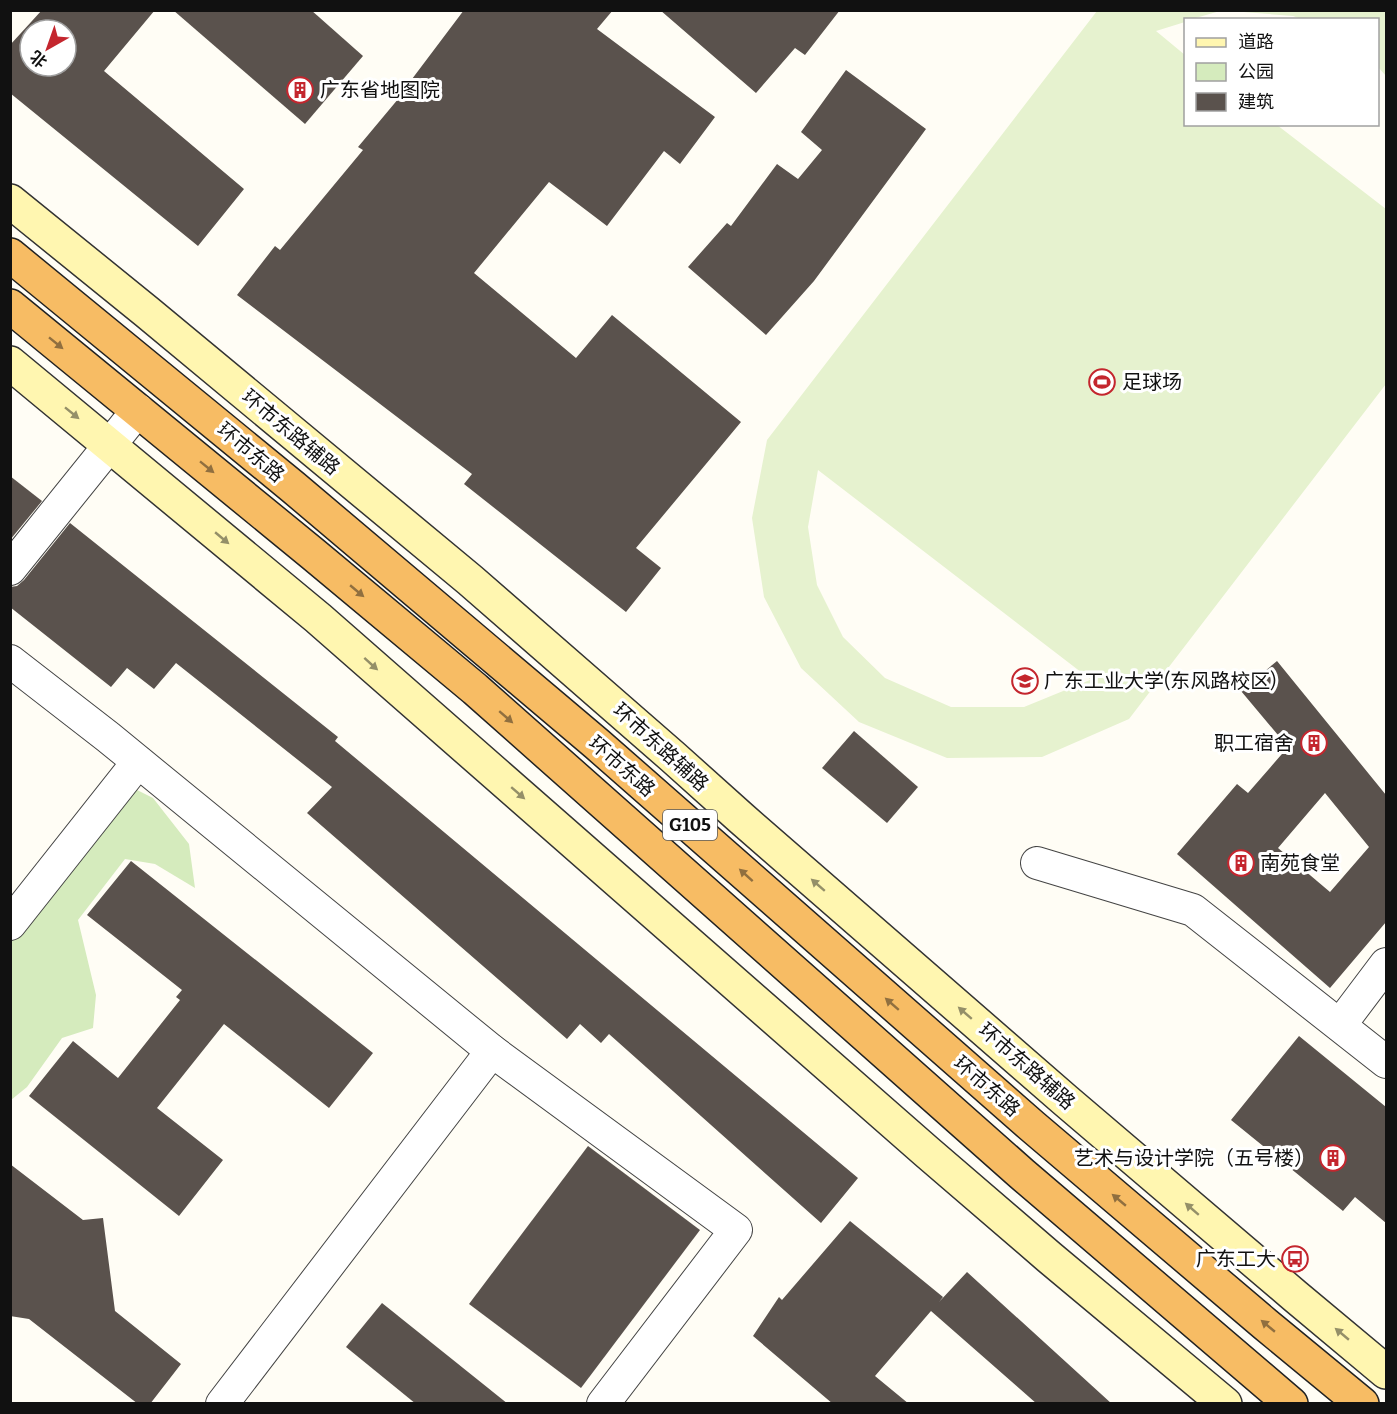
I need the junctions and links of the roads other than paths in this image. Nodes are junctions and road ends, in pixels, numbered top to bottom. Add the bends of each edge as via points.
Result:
1 (10, 201) edge
2 (10, 255) edge
3 (10, 306) edge
4 (10, 363) edge
5 (138, 410) junction
6 (110, 444) junction
7 (10, 569) edge
8 (10, 662) edge
9 (138, 762) junction
10 (1037, 863) dead end
11 (10, 924) edge
12 (1386, 964) edge
13 (1340, 1025) junction
14 (492, 1051) junction
15 (1386, 1062) edge
16 (1386, 1372) edge
17 (222, 1404) edge
18 (603, 1404) edge
19 (1225, 1404) edge
20 (1292, 1404) edge
21 (1362, 1404) edge

16 -> 1 main road, 环市东路辅路 via 1065,1100 470,580
21 -> 2 highway, 环市东路 / G105 via 1024,1118 597,744
3 -> 5 highway, 环市东路 / G105
4 -> 6 main road
5 - 6 street
5 -> 20 highway, 环市东路 / G105 via 475,689 1004,1158
6 - 7 street
6 -> 19 main road via 358,652 918,1144
8 - 9 street
9 - 11 street
9 - 14 street
10 - 13 street via 1193,910
12 - 13 street
13 - 15 street
14 - 17 street
14 - 18 street via 736,1230

